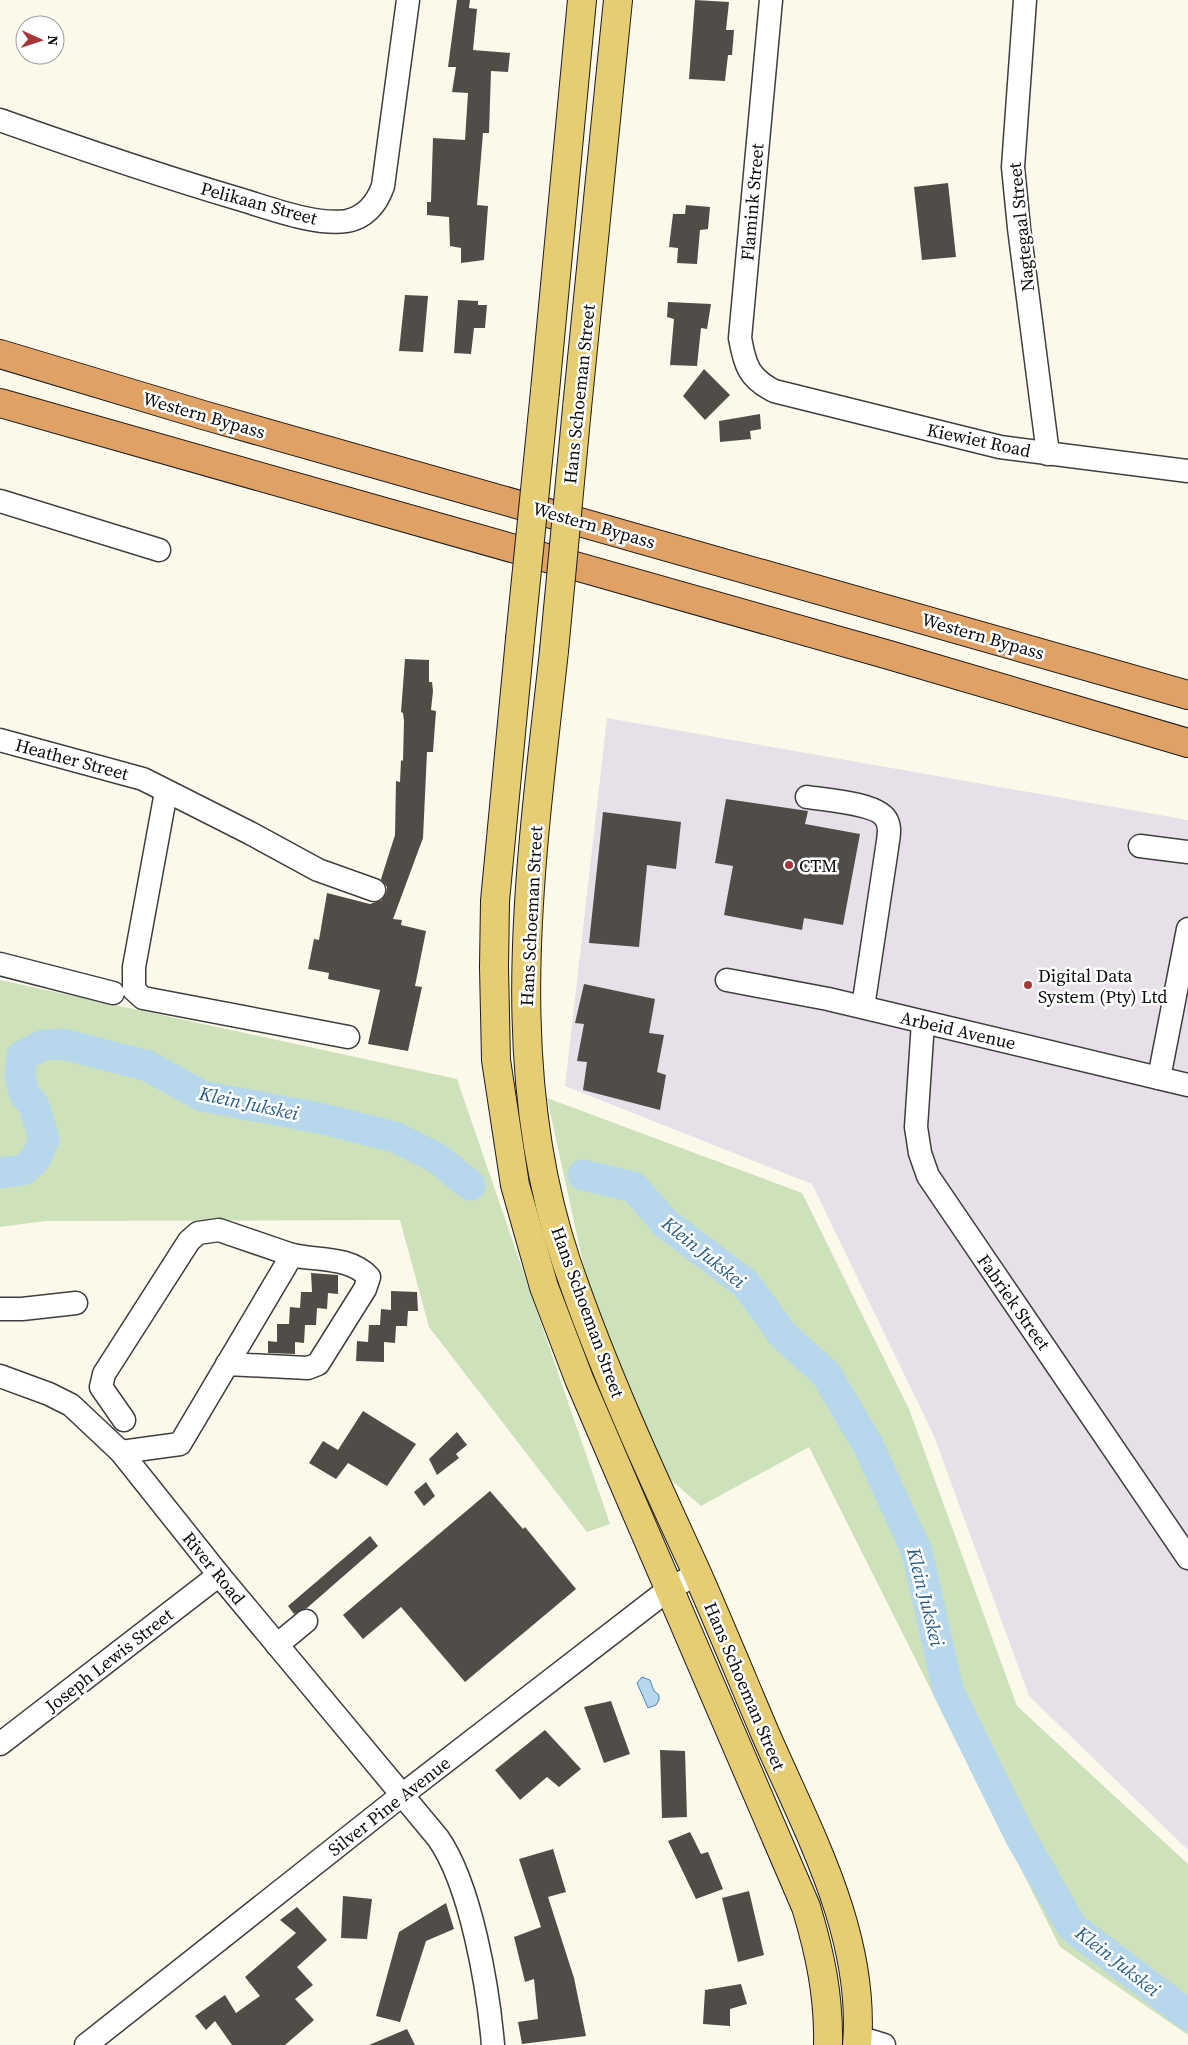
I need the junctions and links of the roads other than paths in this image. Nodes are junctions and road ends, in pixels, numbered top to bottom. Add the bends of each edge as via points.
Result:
1 (408, 0) edge
2 (582, 0) edge
3 (618, 0) edge
4 (771, 0) edge
5 (1025, 0) edge
6 (0, 120) edge
7 (0, 354) edge
8 (774, 391) joint
9 (0, 403) edge
10 (1048, 454) junction
11 (1188, 471) edge
12 (0, 501) edge
13 (159, 550) dead end
14 (1188, 694) edge
15 (0, 740) edge
16 (1188, 743) edge
17 (166, 792) junction
18 (807, 797) dead end
19 (1140, 846) dead end
20 (1188, 852) edge
21 (374, 890) dead end
22 (1188, 929) edge
23 (0, 964) edge
24 (727, 980) dead end
25 (113, 993) dead end
26 (863, 1008) junction
27 (923, 1022) junction
28 (348, 1037) dead end
29 (1159, 1078) junction
30 (1188, 1085) edge
31 (292, 1255) junction
32 (76, 1303) dead end
33 (0, 1309) edge
34 (227, 1364) junction
35 (0, 1376) edge
36 (124, 1420) dead end
37 (122, 1452) junction
38 (1188, 1558) edge
39 (697, 1574) junction
40 (219, 1575) junction
41 (669, 1588) junction
42 (306, 1621) dead end
43 (277, 1645) junction
44 (0, 1744) edge
45 (402, 1795) junction
46 (858, 2041) edge
47 (86, 2045) edge
48 (493, 2045) edge
49 (828, 2045) edge
50 (884, 2045) edge

1 - 6 street, Pelikaan Street via 387,170 373,206 357,218 323,220 261,205 159,175
2 - 41 main road, Hans Schoeman Street, bridge via 495,902 494,1014 502,1108 523,1216 559,1330
3 - 39 main road, Hans Schoeman Street, bridge via 533,852 525,971 531,1102 557,1232 643,1458
4 - 8 street, Flamink Street via 740,338 749,371 758,382
5 - 10 street, Nagtegaal Street via 1013,167
7 - 14 highway, Western Bypass via 212,418
8 - 10 street, Kiewiet Road via 1000,447
9 - 16 highway
10 - 11 street, Kiewiet Road
12 - 13 street
15 - 17 street, Heather Street via 144,779
17 - 21 street, Heather Street via 318,870
17 - 28 street via 134,967 134,990 143,998
18 - 26 street via 873,808 888,823
19 - 20 street
22 - 29 street
23 - 25 street
24 - 26 street, Arbeid Avenue
26 - 27 street, Arbeid Avenue
27 - 29 street, Arbeid Avenue
27 - 38 street, Fabriek Street via 916,1127 928,1176
29 - 30 street, Arbeid Avenue
31 - 34 street
31 - 34 street via 335,1260 359,1268 368,1277 365,1289 318,1364 308,1368
31 - 36 street via 219,1230 198,1233 189,1241 104,1374 101,1387
32 - 33 street
34 - 37 street via 180,1444
35 - 37 street, River Road via 71,1405
37 - 40 street, River Road
39 - 41 street, Silver Pine Avenue
39 - 46 main road, Hans Schoeman Street via 841,1913 853,1961
40 - 43 street, River Road
40 - 44 street, Joseph Lewis Street
41 - 45 street, Silver Pine Avenue
41 - 49 main road, Hans Schoeman Street via 806,1907 825,1980
42 - 43 street
43 - 45 street, River Road
45 - 47 street, Silver Pine Avenue
45 - 48 street, River Road via 438,1838 457,1872 480,1958
46 - 50 street

